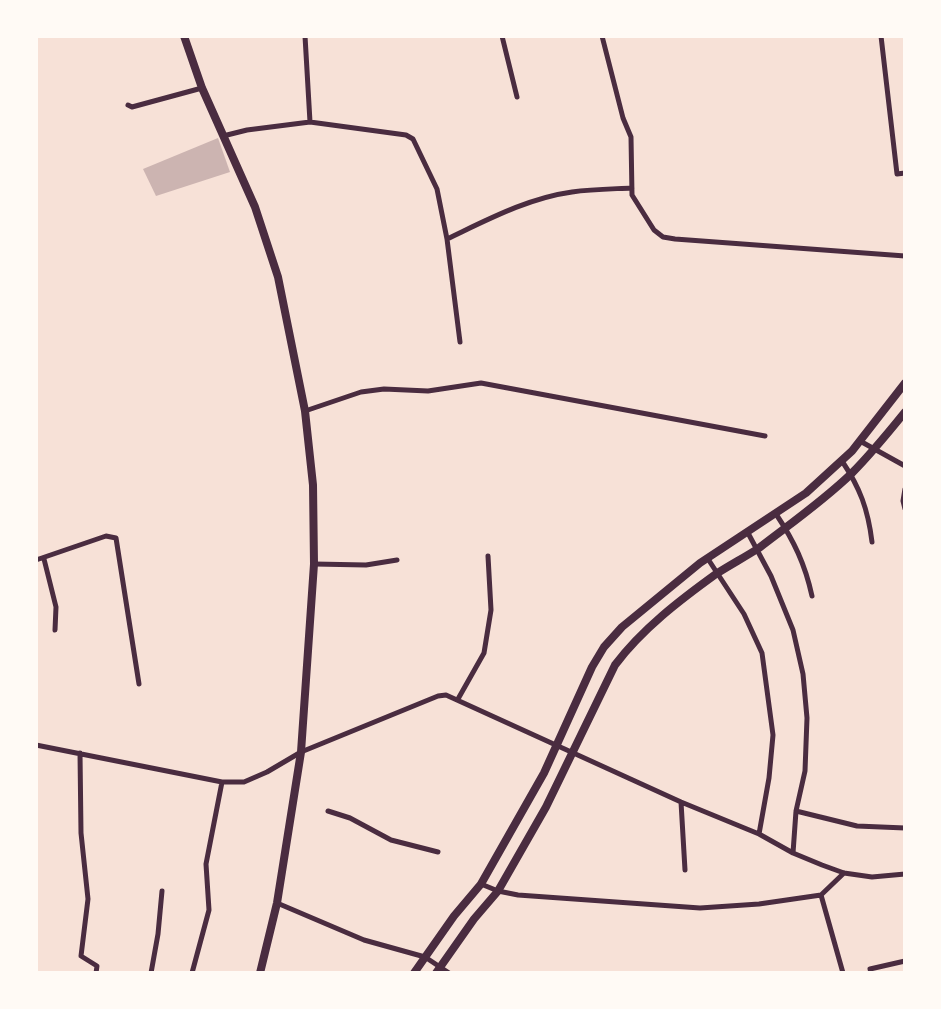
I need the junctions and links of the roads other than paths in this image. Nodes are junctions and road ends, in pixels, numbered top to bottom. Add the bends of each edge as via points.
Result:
1 (184, 36) edge
2 (305, 36) edge
3 (501, 36) edge
4 (602, 36) edge
5 (881, 36) edge
6 (202, 88) junction
7 (517, 98) dead end
8 (128, 105) dead end
9 (310, 122) junction
10 (223, 136) junction
11 (905, 173) edge
12 (632, 188) junction
13 (447, 239) junction
14 (905, 256) edge
15 (460, 342) dead end
16 (905, 383) edge
17 (304, 411) junction
18 (905, 412) edge
19 (765, 436) dead end
20 (860, 441) junction
21 (874, 449) junction
22 (842, 461) junction
23 (905, 466) edge
24 (851, 474) junction
25 (905, 489) edge
26 (905, 510) edge
27 (776, 514) junction
28 (785, 528) junction
29 (748, 533) junction
30 (872, 542) dead end
31 (756, 549) junction
32 (488, 556) dead end
33 (44, 559) junction
34 (708, 559) junction
35 (36, 560) edge
36 (397, 560) dead end
37 (314, 564) junction
38 (717, 573) junction
39 (812, 596) dead end
40 (55, 630) dead end
41 (139, 684) dead end
42 (458, 699) junction
43 (36, 745) edge
44 (557, 746) junction
45 (301, 752) junction
46 (572, 752) junction
47 (80, 753) junction
48 (222, 782) junction
49 (681, 802) junction
50 (328, 811) dead end
51 (796, 811) junction
52 (905, 828) edge
53 (759, 834) junction
54 (438, 852) dead end
55 (793, 853) junction
56 (685, 870) dead end
57 (844, 873) junction
58 (905, 874) edge
59 (481, 884) junction
60 (162, 891) dead end
61 (498, 891) junction
62 (821, 895) junction
63 (277, 903) junction
64 (425, 957) junction
65 (905, 961) edge
66 (438, 970) edge
67 (96, 973) edge
68 (151, 973) edge
69 (192, 973) edge
70 (260, 973) edge
71 (414, 973) edge
72 (449, 973) edge
73 (843, 973) edge
74 (871, 973) edge

1 - 6 main road
2 - 9 street
3 - 7 street
4 - 12 street via 631,137
5 - 11 street via 897,174
6 - 8 street
6 - 10 main road
9 - 10 street via 247,129
9 - 13 street via 413,139 436,189
10 - 17 main road via 255,207 278,277
12 - 13 street via 570,192 528,203
12 - 14 street via 644,217 663,237
13 - 15 street
16 - 20 main road
17 - 19 street via 384,388 428,391 481,383
17 - 37 main road via 313,485
18 - 21 main road
20 - 21 street
20 - 22 main road
21 - 23 street
21 - 24 main road
22 - 24 street
22 - 27 main road
24 - 28 main road
24 - 30 street via 866,505
25 - 26 street
27 - 28 street
27 - 29 main road
28 - 31 main road
28 - 39 street via 806,567
29 - 31 street
29 - 34 main road
31 - 38 main road
31 - 51 street via 794,630 803,674 807,718 805,771
32 - 42 street via 491,610 484,653
33 - 35 street
33 - 40 street via 56,607
33 - 41 street via 106,536 116,538
34 - 38 street
34 - 44 main road via 622,627 604,647
36 - 37 street via 366,565
37 - 45 main road
38 - 46 main road via 641,634 624,653
38 - 53 street via 744,614 762,653 773,735
42 - 44 street
42 - 45 street via 438,696
43 - 47 street
44 - 46 street
44 - 59 main road
45 - 48 street via 244,782
45 - 63 main road
46 - 49 street
46 - 61 main road
47 - 48 street
47 - 67 street via 81,833 88,899 81,956 97,966
48 - 69 street via 206,864 209,910
49 - 53 street
49 - 56 street
50 - 54 street via 391,840
51 - 52 street via 857,826
51 - 55 street
53 - 55 street
55 - 57 street
57 - 58 street via 872,877
57 - 62 street
59 - 61 street
59 - 64 main road
60 - 68 street
61 - 62 street via 700,908
61 - 66 main road
62 - 73 street
63 - 64 street via 363,940
63 - 70 main road
64 - 66 street
64 - 71 main road
65 - 74 street via 870,969
66 - 72 street

